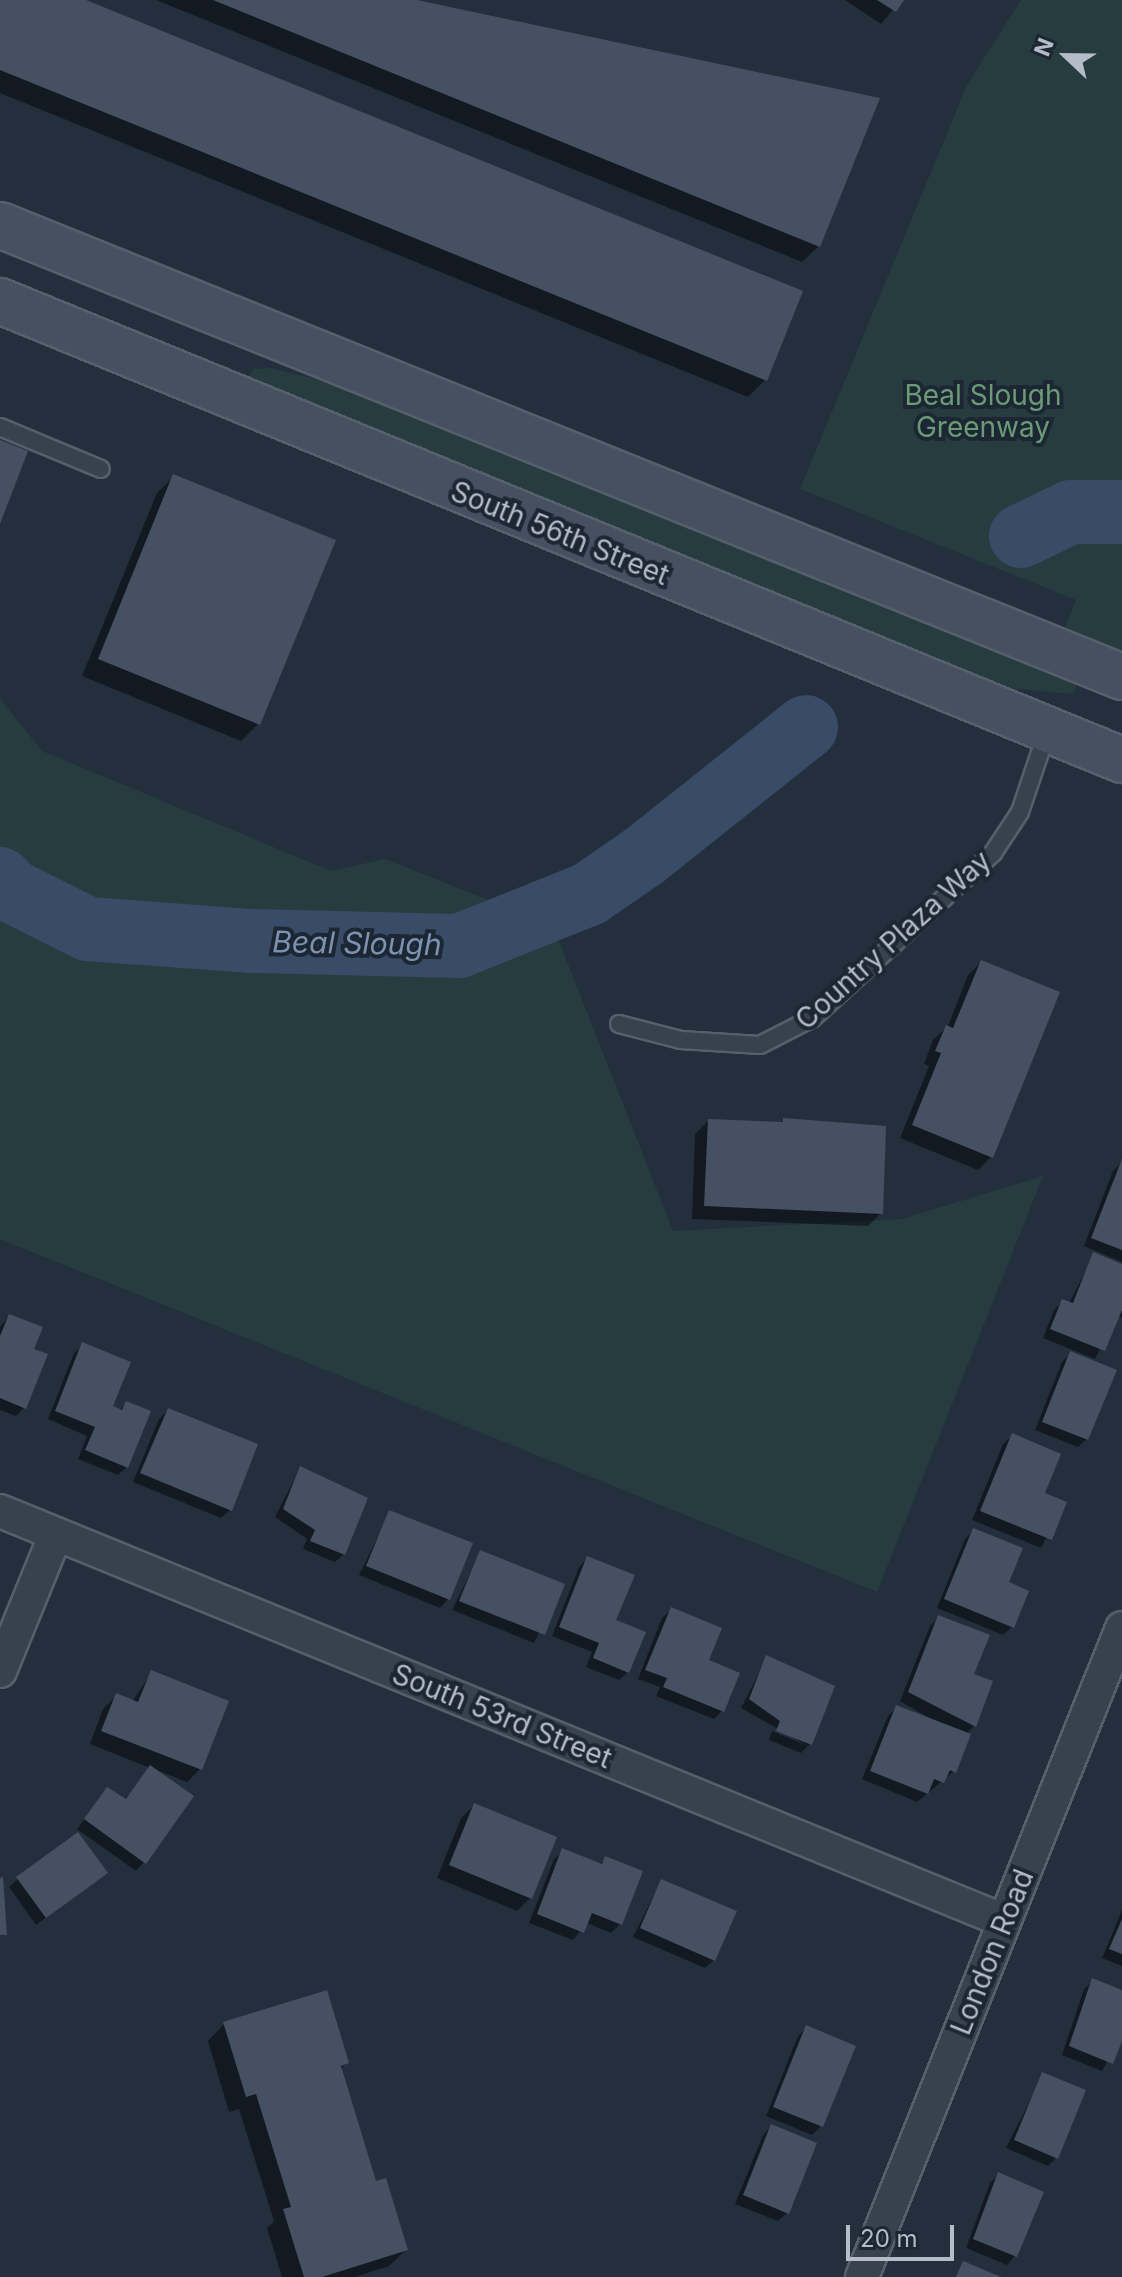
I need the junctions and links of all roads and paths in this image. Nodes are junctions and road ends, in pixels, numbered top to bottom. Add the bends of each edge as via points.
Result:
1 (0, 225) edge
2 (0, 301) edge
3 (0, 427) edge
4 (101, 469) dead end
5 (1122, 677) edge
6 (1047, 730) junction
7 (1122, 760) edge
8 (619, 1024) dead end
9 (0, 1511) edge
10 (56, 1534) junction
11 (1122, 1628) edge
12 (0, 1671) edge
13 (1004, 1921) junction
14 (862, 2277) edge

1 - 5 main road
2 - 6 main road, South 56th Street
3 - 4 lane
6 - 7 main road, South 56th Street
6 - 8 lane, Country Plaza Way via 1020,812 993,853 813,1018 760,1045 681,1040
9 - 10 street, South 53rd Street
10 - 12 street
10 - 13 street, South 53rd Street
11 - 13 street, London Road
13 - 14 street, London Road

